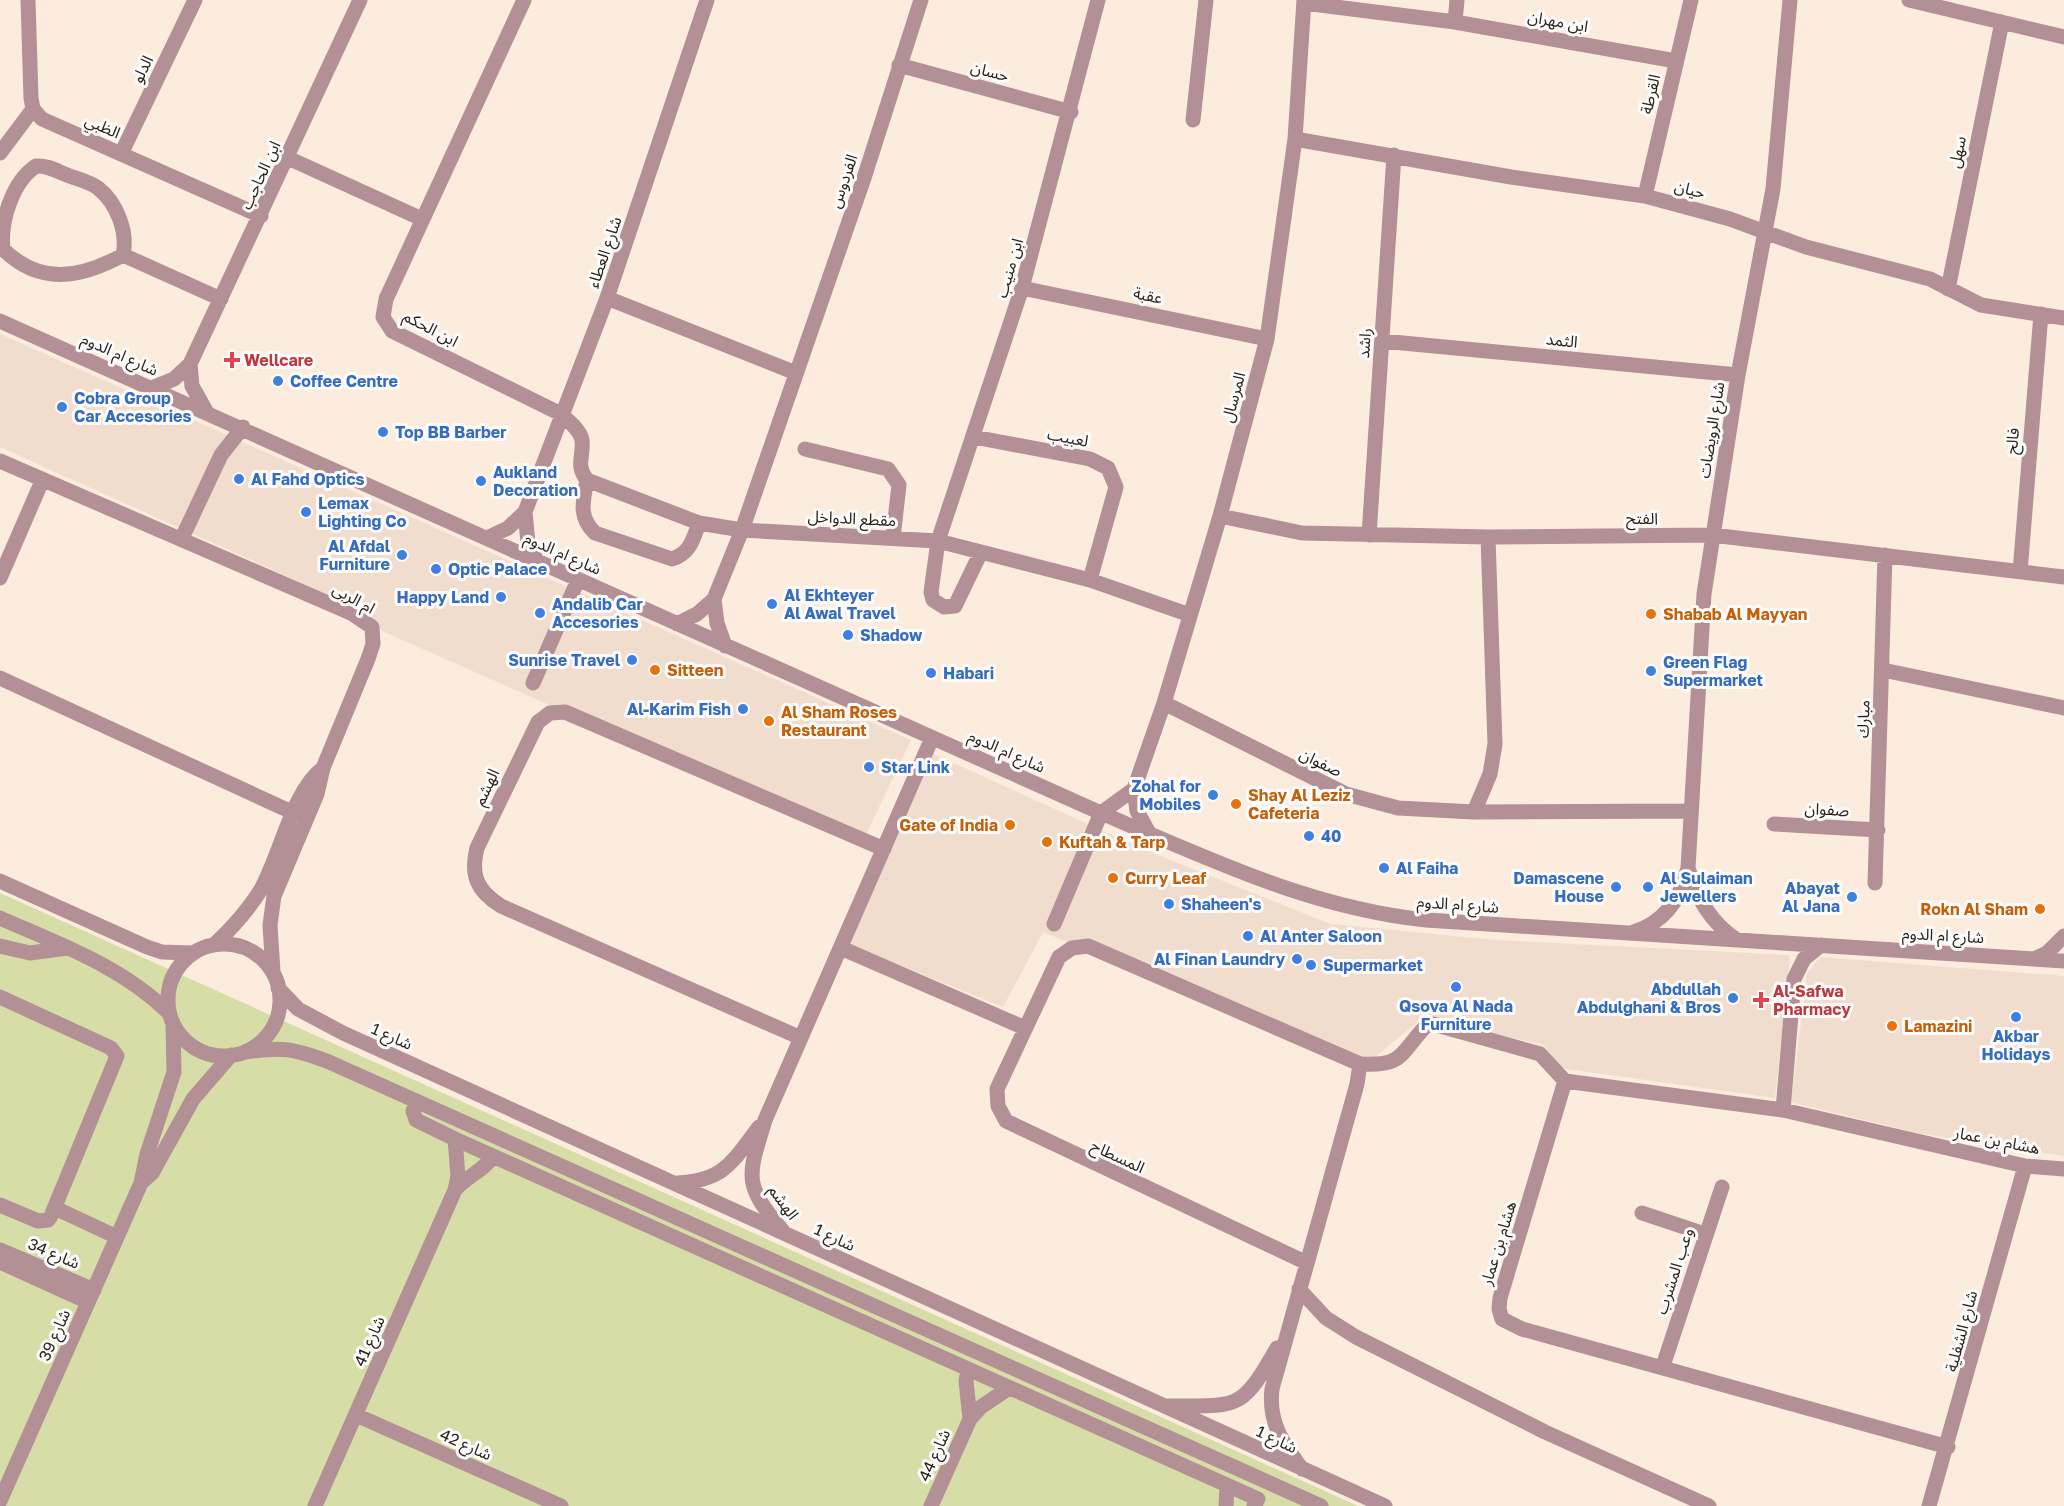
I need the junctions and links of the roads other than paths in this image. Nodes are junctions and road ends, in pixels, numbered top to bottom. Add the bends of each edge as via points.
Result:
1 (27, 0) edge
2 (195, 0) edge
3 (360, 0) edge
4 (524, 0) edge
5 (707, 0) edge
6 (921, 0) edge
7 (1098, 0) edge
8 (1206, 0) edge
9 (1457, 0) edge
10 (1691, 0) edge
11 (1790, 0) edge
12 (1909, 0) edge
13 (1304, 1) edge
14 (1455, 22) junction
15 (2002, 22) junction
16 (2064, 37) edge
17 (1676, 60) junction
18 (899, 64) junction
19 (33, 109) junction
20 (1071, 112) junction
21 (1193, 120) dead end
22 (1295, 139) junction
23 (0, 153) edge
24 (121, 154) junction
25 (1394, 155) junction
26 (288, 158) junction
27 (1645, 196) junction
28 (261, 216) junction
29 (422, 219) junction
30 (1766, 232) junction
31 (123, 255) junction
32 (1022, 288) junction
33 (1948, 289) junction
34 (607, 298) junction
35 (221, 299) junction
36 (2041, 314) junction
37 (2064, 318) edge
38 (0, 321) edge
39 (1267, 339) junction
40 (1382, 341) junction
41 (190, 364) junction
42 (796, 373) junction
43 (1738, 375) junction
44 (152, 388) junction
45 (206, 411) junction
46 (561, 414) junction
47 (243, 427) junction
48 (974, 437) junction
49 (805, 449) dead end
50 (0, 461) edge
51 (587, 480) junction
52 (42, 481) junction
53 (525, 512) junction
54 (1220, 516) junction
55 (699, 523) junction
56 (742, 530) junction
57 (1369, 534) junction
58 (1712, 535) junction
59 (1488, 537) junction
60 (182, 538) junction
61 (487, 538) junction
62 (893, 538) junction
63 (938, 541) junction
64 (981, 552) junction
65 (1885, 555) junction
66 (537, 561) junction
67 (2020, 572) junction
68 (2064, 577) edge
69 (0, 578) edge
70 (578, 579) junction
71 (1090, 580) junction
72 (714, 599) junction
73 (1190, 615) junction
74 (677, 624) junction
75 (725, 646) junction
76 (1883, 670) junction
77 (0, 678) edge
78 (533, 683) dead end
79 (1164, 703) junction
80 (2064, 708) edge
81 (932, 738) junction
82 (323, 768) junction
83 (1134, 789) junction
84 (1692, 811) junction
85 (1474, 812) junction
86 (294, 813) junction
87 (1101, 813) junction
88 (1774, 824) dead end
89 (1878, 830) junction
90 (1149, 833) junction
91 (884, 849) junction
92 (1688, 868) junction
93 (0, 882) edge
94 (1875, 884) dead end
95 (0, 918) edge
96 (1054, 924) dead end
97 (1631, 933) junction
98 (2064, 936) edge
99 (1739, 941) junction
100 (215, 944) junction
101 (1821, 945) junction
102 (0, 946) edge
103 (68, 948) junction
104 (841, 948) junction
105 (192, 953) junction
106 (2036, 958) junction
107 (2064, 961) edge
108 (273, 972) junction
109 (278, 988) junction
110 (0, 998) edge
111 (171, 1018) junction
112 (1025, 1028) junction
113 (801, 1038) junction
114 (238, 1054) junction
115 (1360, 1064) junction
116 (1565, 1081) junction
117 (417, 1102) junction
118 (1783, 1110) junction
119 (765, 1120) junction
120 (455, 1139) junction
121 (492, 1157) junction
122 (2025, 1166) junction
123 (2064, 1169) edge
124 (141, 1183) junction
125 (676, 1183) junction
126 (1722, 1187) dead end
127 (455, 1190) junction
128 (0, 1205) edge
129 (55, 1208) junction
130 (1642, 1213) dead end
131 (1705, 1234) junction
132 (786, 1235) junction
133 (117, 1237) junction
134 (0, 1250) edge
135 (0, 1262) edge
136 (1307, 1263) junction
137 (1299, 1289) junction
138 (91, 1296) junction
139 (1286, 1332) junction
140 (1662, 1366) junction
141 (968, 1370) junction
142 (1009, 1388) junction
143 (1161, 1406) junction
144 (356, 1415) junction
145 (970, 1419) junction
146 (1948, 1447) junction
147 (1303, 1471) junction
148 (1227, 1486) junction
149 (0, 1501) edge
150 (1256, 1503) edge
151 (315, 1506) edge
152 (561, 1506) edge
153 (931, 1506) edge
154 (1226, 1506) edge
155 (1321, 1506) edge
156 (1384, 1506) edge
157 (1708, 1506) edge
158 (1929, 1506) edge

1 - 19 street
2 - 24 street, الدلو
3 - 26 street, ابن الحاجب
4 - 29 street, ابن الحكم
5 - 34 street, شارع العطاء
6 - 18 street, الفردوس
7 - 20 street, ابن منيب
8 - 21 street
9 - 14 street
10 - 17 street, القرطة
11 - 30 street, شارع الرويضات
12 - 15 street
13 - 14 street, ابن مهران
13 - 22 street, المرسال
14 - 17 street, ابن مهران
15 - 16 street
15 - 33 street, سهل
17 - 27 street, القرطة
18 - 20 street, حسان
18 - 42 street, الفردوس
19 - 23 street
19 - 24 street, الظبي via 42,119
20 - 32 street, ابن منيب
22 - 25 street, حيان
22 - 39 street, المرسال
24 - 28 street, الظبي
25 - 27 street, حيان
25 - 40 street, راشد
26 - 28 street, ابن الحاجب
26 - 29 street
27 - 30 street, حيان
28 - 35 street, ابن الحاجب
29 - 46 street, ابن الحكم via 386,299 383,317 392,331
30 - 33 street, حيان via 1806,247 1921,276
30 - 43 street, شارع الرويضات
31 - 31 street via 123,228 97,187 42,166 29,171 4,222 3,249 13,259 42,273 68,276 108,264
31 - 35 street
32 - 39 street, عقبة
32 - 48 street, ابن منيب
33 - 36 street, حيان via 1981,305
34 - 42 street
34 - 46 street, شارع العطاء
35 - 41 street, ابن الحاجب
36 - 37 street, حيان
36 - 67 street, فالح
38 - 44 street, شارع ام الدوم
39 - 54 street, المرسال
40 - 43 street, الثمد
40 - 57 street, راشد
41 - 44 street, ابن الحاجب via 174,379
41 - 45 street via 192,386
42 - 56 street, الفردوس
43 - 58 street, شارع الرويضات
44 - 45 street, شارع ام الدوم
45 - 47 street, شارع ام الدوم
46 - 51 street via 582,439 578,462
46 - 53 street, شارع العطاء
47 - 60 street via 221,455
47 - 61 street, شارع ام الدوم
48 - 63 street, ابن منيب
48 - 71 street, لعبيب via 1090,459 1108,468 1116,487
49 - 62 street via 888,469 899,485
50 - 52 street, ام الربى
51 - 55 street, مقطع الدواخل
51 - 55 street via 582,514 595,533 672,559 689,548
52 - 60 street, ام الربى
52 - 69 street
53 - 61 street via 508,528
53 - 66 street, شارع العطاء via 528,543
54 - 57 street, الفتح via 1302,533
54 - 73 street, المرسال
55 - 56 street, مقطع الدواخل
56 - 62 street, مقطع الدواخل
56 - 72 street, الفردوس
57 - 59 street, الفتح
58 - 59 street, الفتح
58 - 65 street, الفتح
58 - 84 street, شارع الرويضات via 1701,624
59 - 85 street via 1495,744 1490,774
60 - 82 street, ام الربى via 351,613 372,627 373,644 368,659
61 - 66 street, شارع ام الدوم
62 - 63 street, مقطع الدواخل
63 - 64 street, مقطع الدواخل
63 - 64 street, ابن منيب via 931,596 944,607 958,602
64 - 71 street, مقطع الدواخل
65 - 67 street, الفتح
65 - 76 street, مبارك
66 - 70 street, شارع ام الدوم
67 - 68 street, الفتح
70 - 74 street, شارع ام الدوم
70 - 78 street
71 - 73 street, مقطع الدواخل
72 - 74 street, الفردوس via 697,615
72 - 75 street
73 - 79 street, المرسال
74 - 75 street, شارع ام الدوم
75 - 81 street, شارع ام الدوم
76 - 80 street
76 - 89 street, مبارك
77 - 86 street
79 - 83 street, المرسال
79 - 85 street, صفوان via 1346,794 1398,808
81 - 87 street, شارع ام الدوم
81 - 91 street, الهشم
82 - 86 street, ام الربى via 311,780
82 - 108 street, ام الربى via 320,787 274,896 270,935
83 - 87 street
83 - 90 street via 1137,811
84 - 85 street, صفوان
84 - 92 street, شارع الرويضات
86 - 100 street, ام الربى via 260,890
87 - 90 street, شارع ام الدوم
87 - 96 street
88 - 89 street, صفوان
89 - 94 street, مبارك
90 - 97 street, شارع ام الدوم via 1288,891 1373,914
91 - 104 street, الهشم
91 - 113 street, الهشم via 565,712 550,713 538,722 477,848 473,865 476,882 486,897 501,906
92 - 97 street, شارع الرويضات via 1668,911
92 - 99 street, شارع الرويضات via 1707,913
93 - 105 street via 147,947
95 - 103 street
97 - 99 street, شارع ام الدوم
98 - 106 street
99 - 101 street, شارع ام الدوم
100 - 105 street
100 - 108 street via 238,945 258,955
101 - 106 street, شارع ام الدوم
101 - 118 street via 1804,959 1794,979
102 - 103 street via 30,953
103 - 111 street via 123,974 148,992
104 - 112 street
104 - 113 street, الهشم
105 - 111 street via 177,969 168,989
106 - 107 street, شارع ام الدوم
108 - 109 street
109 - 114 street via 279,1008 273,1026 261,1041
109 - 125 street, شارع 1 via 298,1009 318,1021
110 - 129 street via 111,1048 117,1056
111 - 114 street via 187,1043 208,1054
111 - 124 street, شارع 39 via 172,1081
112 - 115 street, المسطاح via 1059,957 1072,948 1088,946
112 - 136 street, المسطاح via 998,1089 998,1106 1006,1121
113 - 119 street, الهشم
114 - 117 street via 278,1047 292,1049
114 - 124 street, شارع 39 via 193,1099 152,1173
115 - 116 street, المسطاح via 1388,1064 1399,1058 1426,1026 1433,1024 1540,1054
115 - 136 street
116 - 118 street, هشام بن عمار
116 - 140 street, هشام بن عمار via 1500,1298 1502,1319 1522,1329
117 - 120 street via 413,1111 416,1120
117 - 155 street
118 - 122 street, هشام بن عمار
119 - 125 street, الهشم via 717,1175 708,1180
119 - 132 street, الهشم via 750,1177 761,1205
120 - 121 street
120 - 127 street, شارع 41
121 - 127 street, شارع 41
121 - 141 street
122 - 123 street, هشام بن عمار
122 - 146 street, شارع الشفلية
124 - 133 street, شارع 39
125 - 132 street, شارع 1
126 - 131 street, وعب المشرب
127 - 144 street, شارع 41
128 - 129 street via 43,1221
129 - 133 street
130 - 131 street
131 - 140 street, وعب المشرب
132 - 143 street, شارع 1
133 - 138 street, شارع 39
134 - 138 street, شارع 34
135 - 138 street, شارع 34
136 - 137 street
137 - 139 street
137 - 157 street via 1326,1318 1356,1337 1545,1432
138 - 149 street, شارع 39
139 - 143 street via 1258,1382 1242,1398 1228,1404
139 - 147 street via 1272,1389 1271,1415 1275,1430
140 - 146 street, هشام بن عمار
141 - 142 street
141 - 145 street, شارع 44
142 - 145 street, شارع 44
142 - 148 street
143 - 147 street, شارع 1
144 - 151 street, شارع 41
144 - 152 street, شارع 42
145 - 153 street, شارع 44
146 - 158 street, شارع الشفلية
147 - 156 street, شارع 1
148 - 150 street
148 - 154 street

